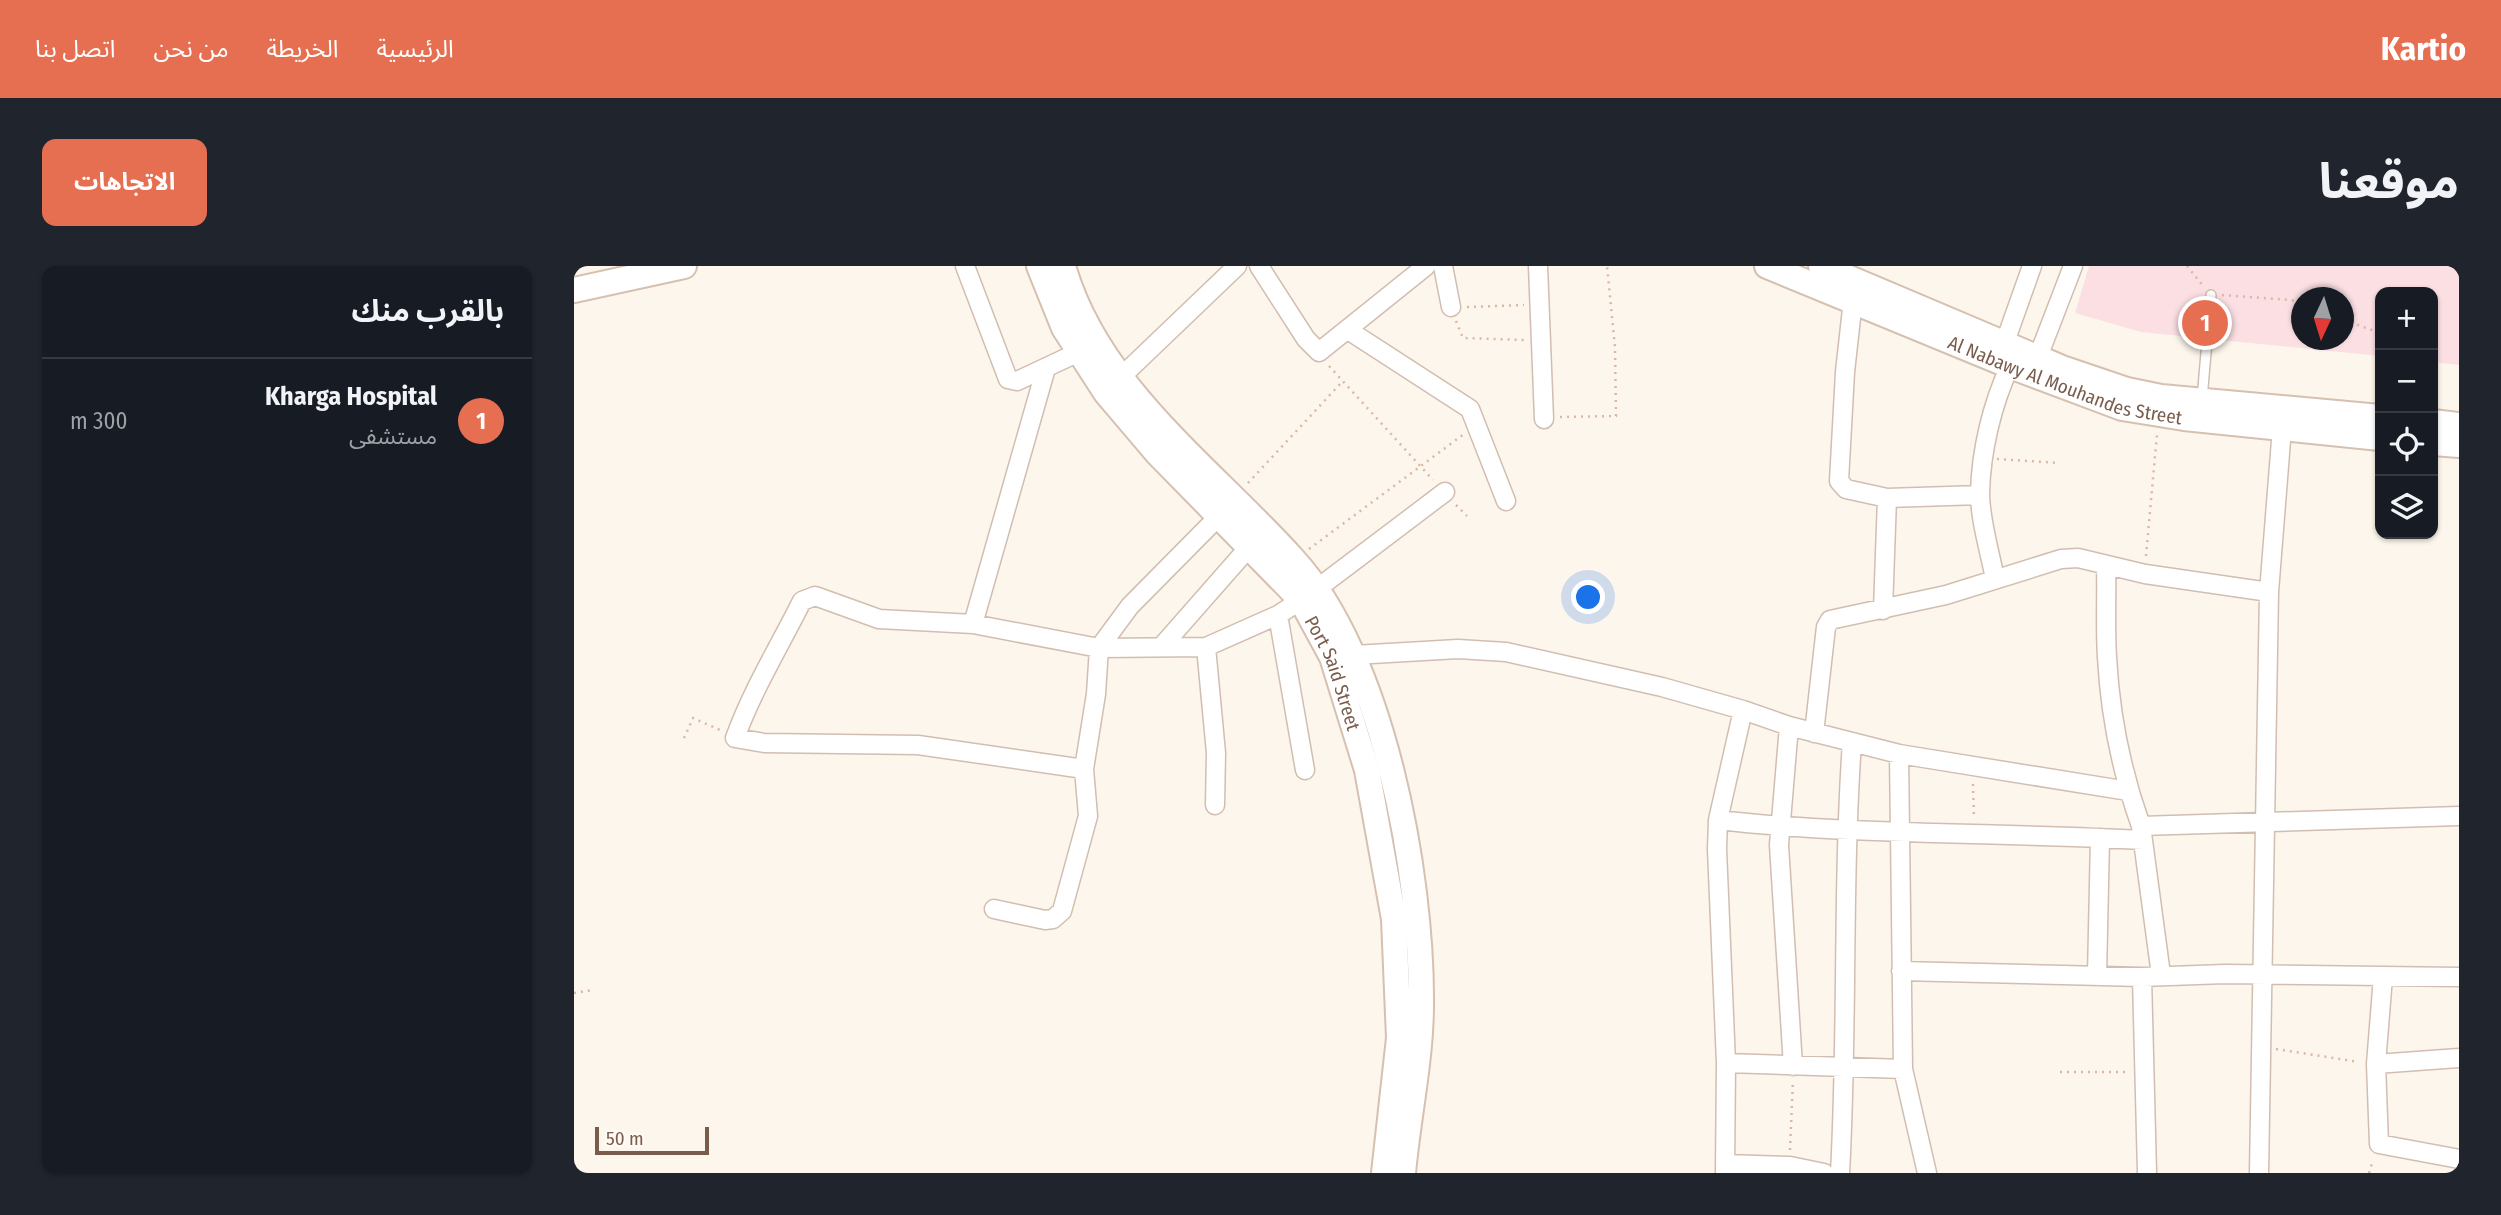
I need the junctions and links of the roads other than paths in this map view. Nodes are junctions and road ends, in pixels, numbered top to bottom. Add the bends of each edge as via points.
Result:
1 (684, 266) edge
2 (965, 266) edge
3 (1039, 266) edge
4 (1063, 266) edge
5 (1237, 266) edge
6 (1259, 266) edge
7 (1426, 266) edge
8 (1443, 266) edge
9 (1538, 266) edge
10 (1767, 266) edge
11 (1821, 266) edge
12 (2032, 266) edge
13 (2073, 266) edge
14 (574, 290) edge
15 (2211, 295) road end
16 (1853, 300) junction
17 (1451, 307) road end
18 (1348, 330) junction
19 (2005, 342) junction
20 (1079, 352) junction
21 (2038, 357) junction
22 (2010, 366) junction
23 (1046, 368) junction
24 (1122, 376) junction
25 (2202, 401) junction
26 (2375, 417) edge
27 (1544, 419) road end
28 (2438, 423) edge
29 (2459, 425) edge
30 (2282, 428) junction
31 (2375, 437) edge
32 (2438, 443) edge
33 (2459, 445) edge
34 (1444, 492) dead end
35 (1980, 495) junction
36 (1887, 498) junction
37 (1506, 501) dead end
38 (1227, 507) junction
39 (1250, 546) junction
40 (2106, 565) junction
41 (1995, 579) junction
42 (2269, 592) junction
43 (1309, 594) junction
44 (1883, 610) junction
45 (1278, 615) junction
46 (973, 624) junction
47 (1163, 645) junction
48 (1206, 647) junction
49 (1099, 648) junction
50 (1354, 655) junction
51 (1743, 710) junction
52 (1364, 716) junction
53 (1789, 726) junction
54 (1814, 733) junction
55 (1852, 742) junction
56 (1899, 754) junction
57 (1084, 769) junction
58 (1304, 770) dead end
59 (2128, 791) junction
60 (1215, 806) dead end
61 (2459, 816) edge
62 (1718, 820) junction
63 (2265, 823) junction
64 (1779, 827) junction
65 (1846, 830) junction
66 (1898, 833) junction
67 (2142, 833) junction
68 (2100, 838) junction
69 (994, 909) dead end
70 (1901, 971) junction
71 (2161, 975) junction
72 (2261, 975) junction
73 (2097, 976) junction
74 (2142, 977) junction
75 (2384, 977) junction
76 (2459, 977) edge
77 (2459, 1058) edge
78 (1726, 1063) junction
79 (2376, 1064) junction
80 (1793, 1066) junction
81 (1846, 1067) junction
82 (1903, 1069) junction
83 (2459, 1159) edge
84 (1725, 1168) edge
85 (1384, 1173) edge
86 (1403, 1173) edge
87 (1824, 1173) edge
88 (1840, 1173) edge
89 (1927, 1173) edge
90 (2147, 1173) edge
91 (2259, 1173) edge

1 - 14 street
2 - 23 street via 1008,379 1017,381
3 - 20 street, Port Said Street via 1051,303
4 - 24 street, Port Said Street via 1073,299
5 - 24 street
6 - 18 street via 1319,352
7 - 18 street
8 - 17 street
9 - 27 street
10 - 16 street, Al Nabawy Al Mouhandes Street
11 - 19 street, Al Nabawy Al Mouhandes Street
12 - 19 street
13 - 21 street
15 - 25 lane
16 - 22 street, Al Nabawy Al Mouhandes Street
16 - 36 street via 1839,481 1846,489
18 - 37 street via 1462,401 1478,423
19 - 21 street, Al Nabawy Al Mouhandes Street
20 - 23 street
20 - 38 street, Port Said Street via 1131,424
21 - 25 street, Al Nabawy Al Mouhandes Street via 2127,390
22 - 30 street, Al Nabawy Al Mouhandes Street via 2088,397 2157,415
22 - 35 street via 1998,391
23 - 46 street
24 - 38 street, Port Said Street
25 - 26 street, Al Nabawy Al Mouhandes Street
28 - 29 street
30 - 31 street, Al Nabawy Al Mouhandes Street
30 - 42 street
32 - 33 street
34 - 43 street
35 - 36 street
35 - 41 street
36 - 44 street
38 - 39 street, Port Said Street
38 - 43 street, Port Said Street via 1294,560
38 - 49 street via 1130,606
39 - 43 street, Port Said Street
39 - 47 street
40 - 41 street via 2061,559
40 - 42 street
40 - 59 street via 2108,678
41 - 44 street
42 - 63 street
43 - 45 street
43 - 50 street, Port Said Street
43 - 52 street, Port Said Street via 1332,657
44 - 54 street via 1826,624
45 - 48 street
45 - 58 street
46 - 49 street
46 - 57 street via 879,620 808,597 764,669 735,738 764,743 918,745
47 - 48 street
47 - 49 street
48 - 60 street via 1216,753
49 - 57 street
50 - 51 street via 1458,649 1506,652
50 - 52 street, Port Said Street
51 - 53 street
51 - 62 street
52 - 85 street, Port Said Street via 1398,974 1399,1038
52 - 86 street, Port Said Street via 1406,843 1421,972 1419,1040
53 - 54 street
53 - 64 street
54 - 55 street
55 - 56 street
55 - 65 street
56 - 59 street
56 - 66 street
57 - 69 street via 1088,816 1059,916 1045,920
59 - 67 street
61 - 63 street
62 - 64 street
62 - 78 street
63 - 67 street
63 - 72 street
64 - 65 street
64 - 80 street
65 - 66 street
65 - 81 street
66 - 68 street
66 - 70 street
67 - 68 street
67 - 71 street
68 - 73 street
70 - 73 street
70 - 82 street
71 - 72 street
71 - 74 street
72 - 75 street
72 - 91 street
73 - 74 street
74 - 90 street
75 - 76 street
75 - 79 street
77 - 79 street
78 - 80 street
78 - 84 street
79 - 83 street via 2379,1144
80 - 81 street
81 - 82 street
81 - 88 street
82 - 89 street
84 - 87 street via 1790,1166

